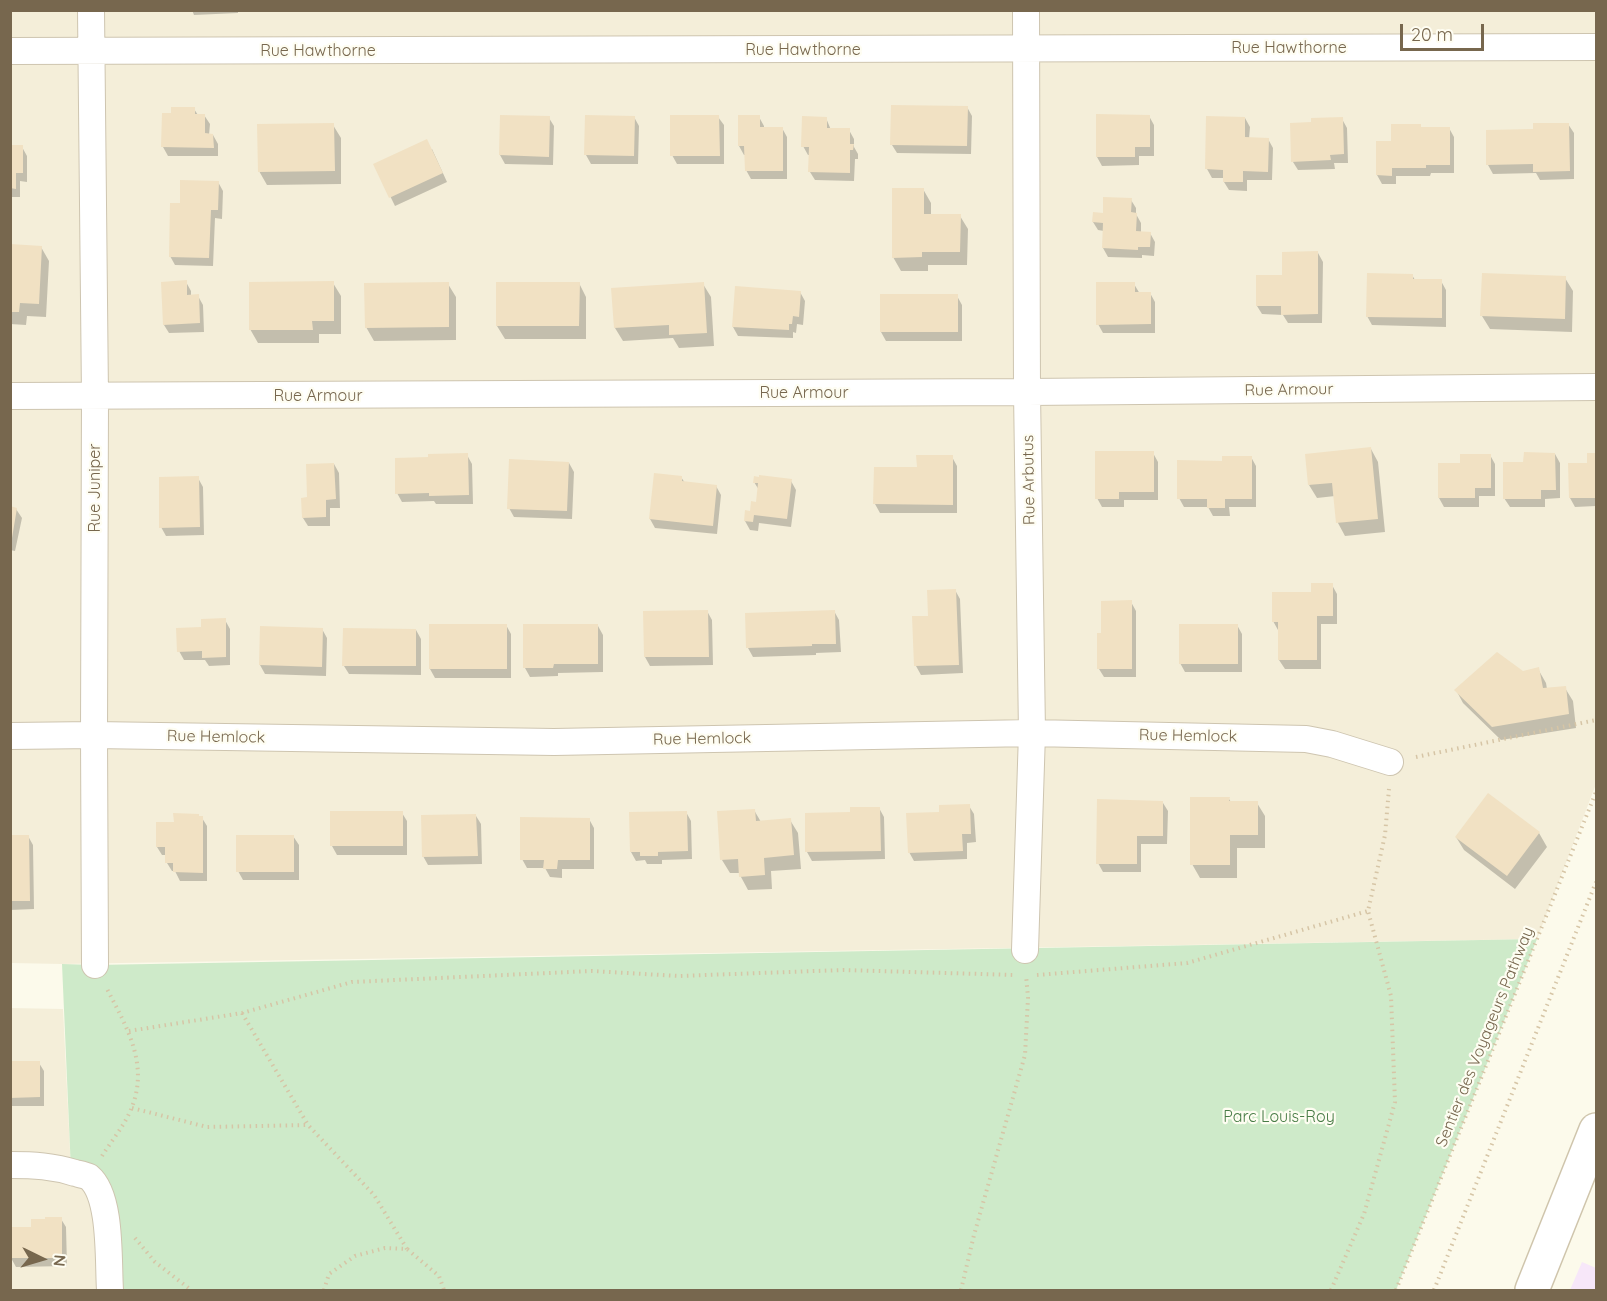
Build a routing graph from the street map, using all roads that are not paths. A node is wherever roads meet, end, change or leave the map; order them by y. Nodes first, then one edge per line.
1 (91, 10) edge
2 (1026, 10) edge
3 (1596, 47) edge
4 (1025, 49) junction
5 (10, 51) edge
6 (91, 52) junction
7 (1596, 387) edge
8 (1028, 392) junction
9 (10, 396) edge
10 (95, 397) junction
11 (1032, 733) junction
12 (94, 735) junction
13 (10, 736) edge
14 (1390, 762) road end
15 (1025, 950) road end
16 (95, 965) road end
17 (1596, 1130) edge
18 (10, 1165) edge
19 (110, 1290) edge
20 (1532, 1290) edge

1 - 6 street, Rue Juniper
2 - 4 street, Rue Arbutus
3 - 4 street, Rue Hawthorne
4 - 6 street, Rue Hawthorne
4 - 8 street, Rue Arbutus
5 - 6 street, Rue Hawthorne
6 - 10 street, Rue Juniper
7 - 8 street, Rue Armour
8 - 10 street, Rue Armour
8 - 11 street, Rue Arbutus
9 - 10 street, Rue Armour
10 - 12 street, Rue Juniper
11 - 12 street, Rue Hemlock
11 - 14 street, Rue Hemlock
11 - 15 street, Rue Arbutus
12 - 13 street, Rue Hemlock
12 - 16 street, Rue Juniper
17 - 20 main road
18 - 19 street

